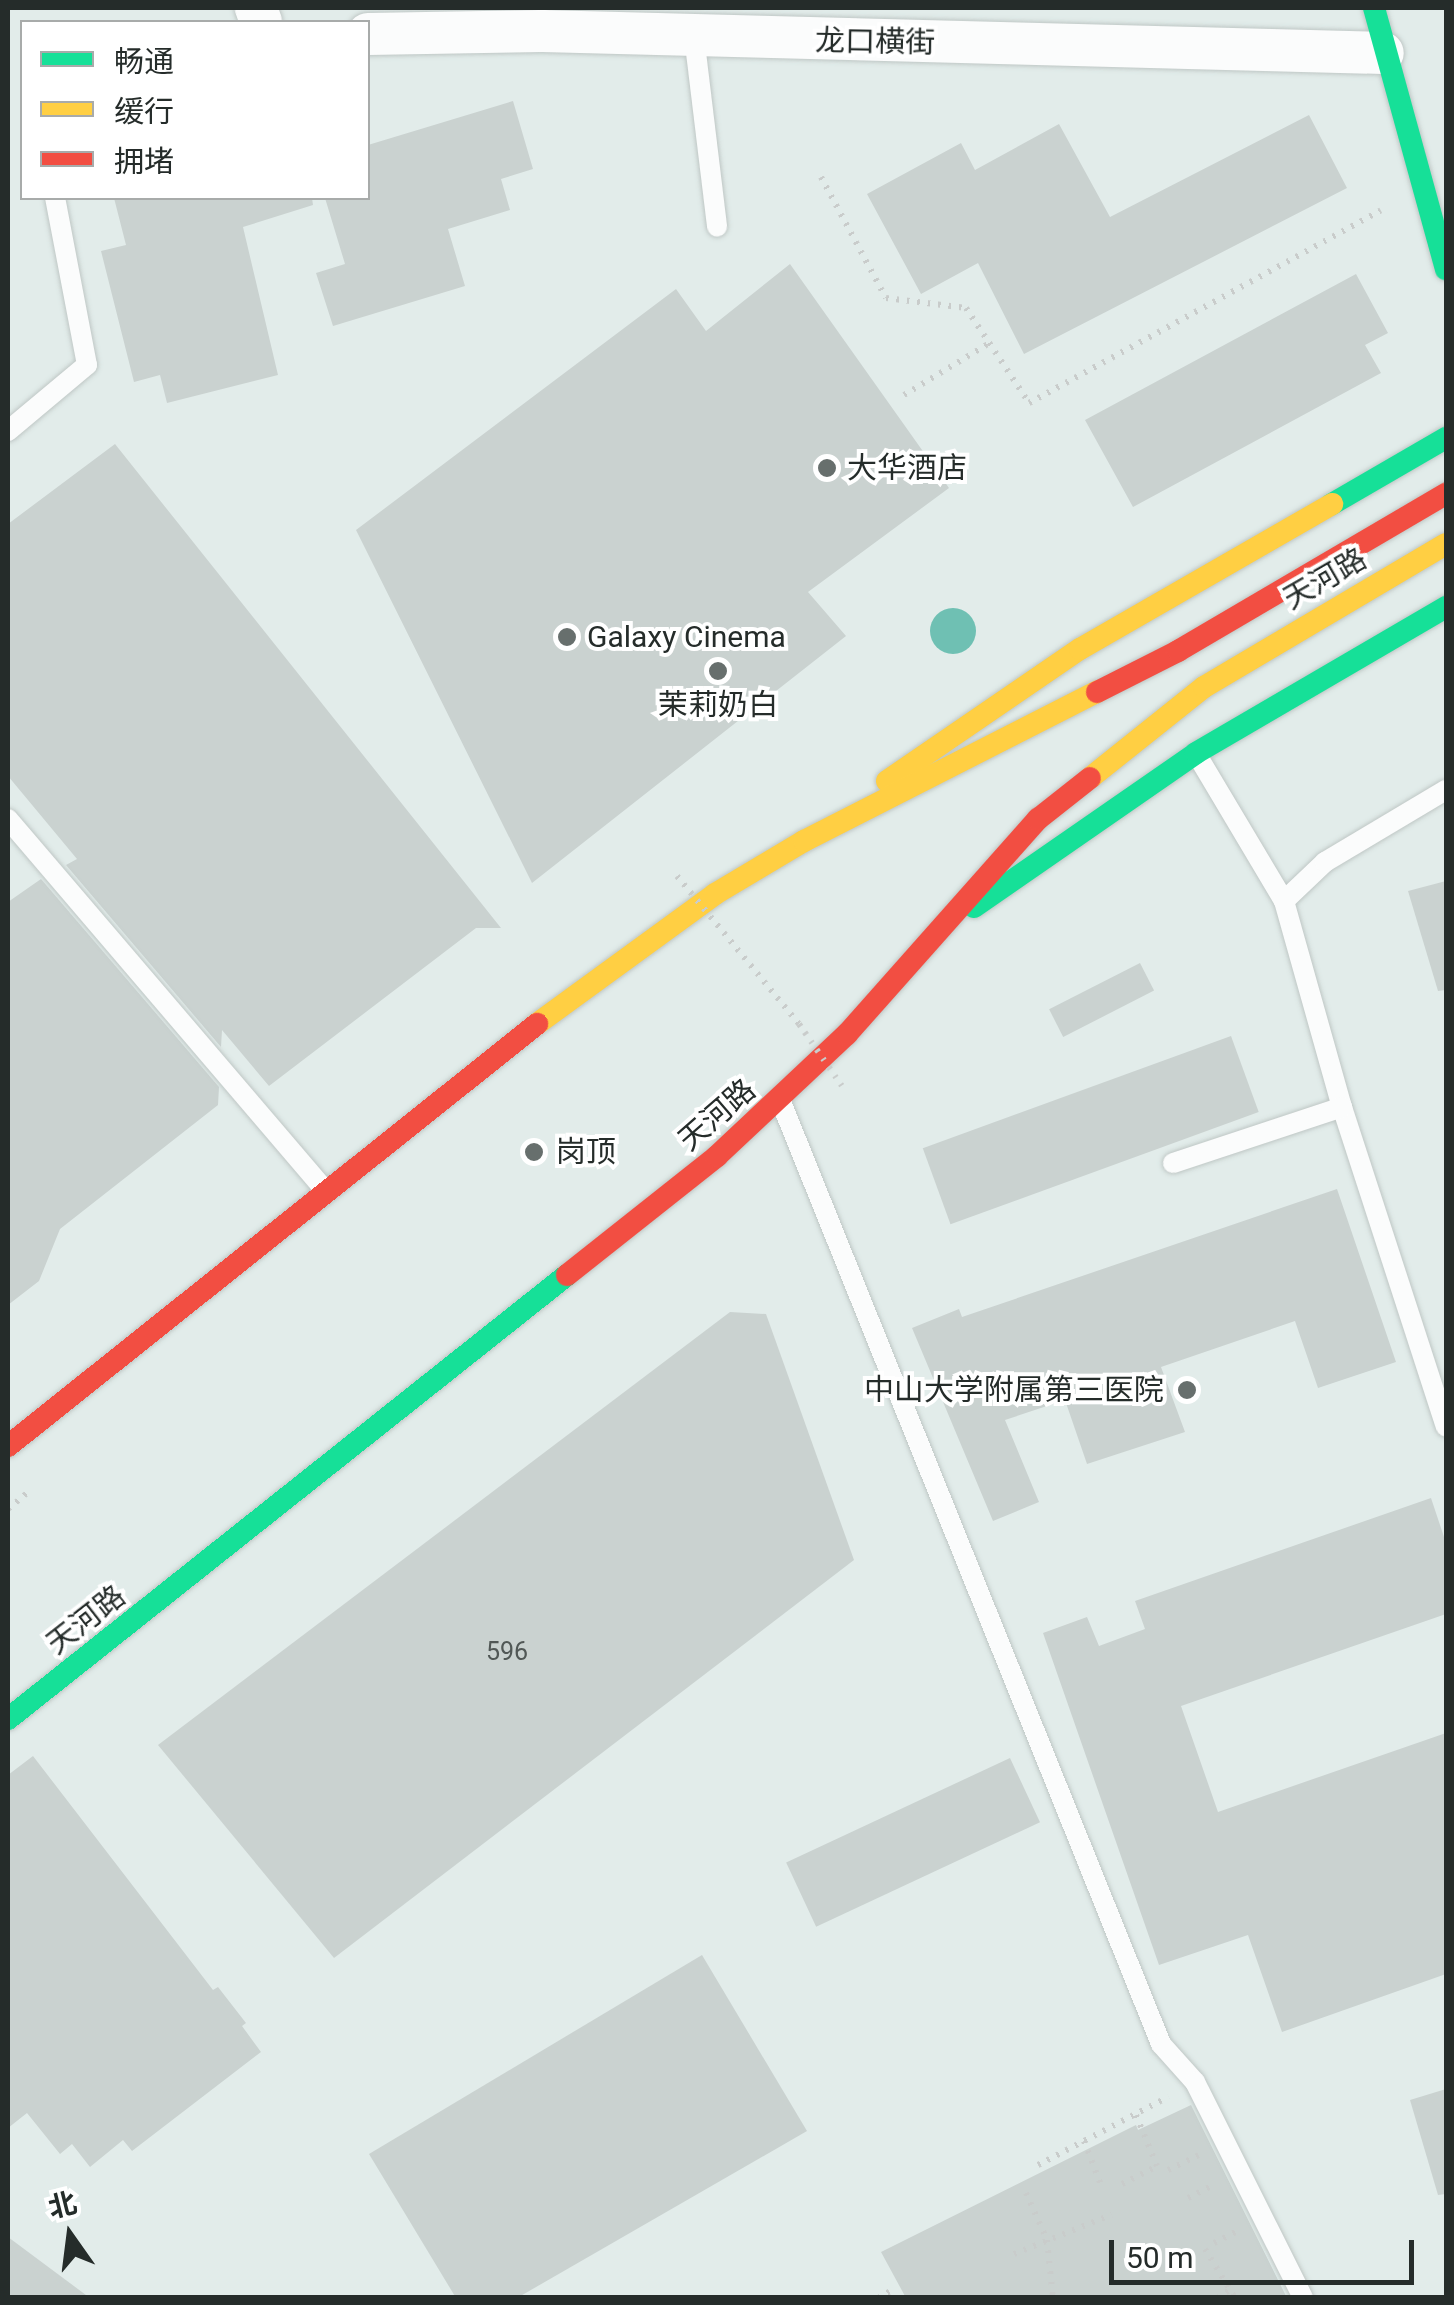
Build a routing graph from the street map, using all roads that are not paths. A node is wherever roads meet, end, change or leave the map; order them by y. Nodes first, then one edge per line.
1 (1374, 8) edge
2 (857, 24) edge
3 (370, 34) edge
4 (694, 36) junction
5 (1383, 53) junction
6 (55, 200) edge
7 (717, 226) dead end
8 (1446, 268) edge
9 (8, 431) edge
10 (1446, 438) edge
11 (1441, 497) edge
12 (1446, 544) edge
13 (1446, 607) edge
14 (1196, 753) junction
15 (1446, 790) edge
16 (8, 819) edge
17 (804, 841) junction
18 (1284, 901) junction
19 (934, 934) junction
20 (780, 1100) junction
21 (1342, 1107) junction
22 (1173, 1162) dead end
23 (325, 1190) junction
24 (1446, 1427) edge
25 (8, 1446) edge
26 (8, 1719) edge
27 (1303, 2298) edge

1 - 5 main road
2 - 4 street, 龙口横街
2 - 5 street, 龙口横街
3 - 4 street, 龙口横街
4 - 7 lane
5 - 8 main road
6 - 9 lane
10 - 17 main road
11 - 17 main road, 天河路
12 - 19 main road, 天河路
13 - 14 main road
14 - 18 lane
14 - 19 main road
15 - 18 lane
16 - 23 lane
17 - 23 main road, 天河路
18 - 21 lane
19 - 20 main road, 天河路
20 - 26 main road, 天河路
20 - 27 lane
21 - 22 lane
21 - 24 lane
23 - 25 main road, 天河路

